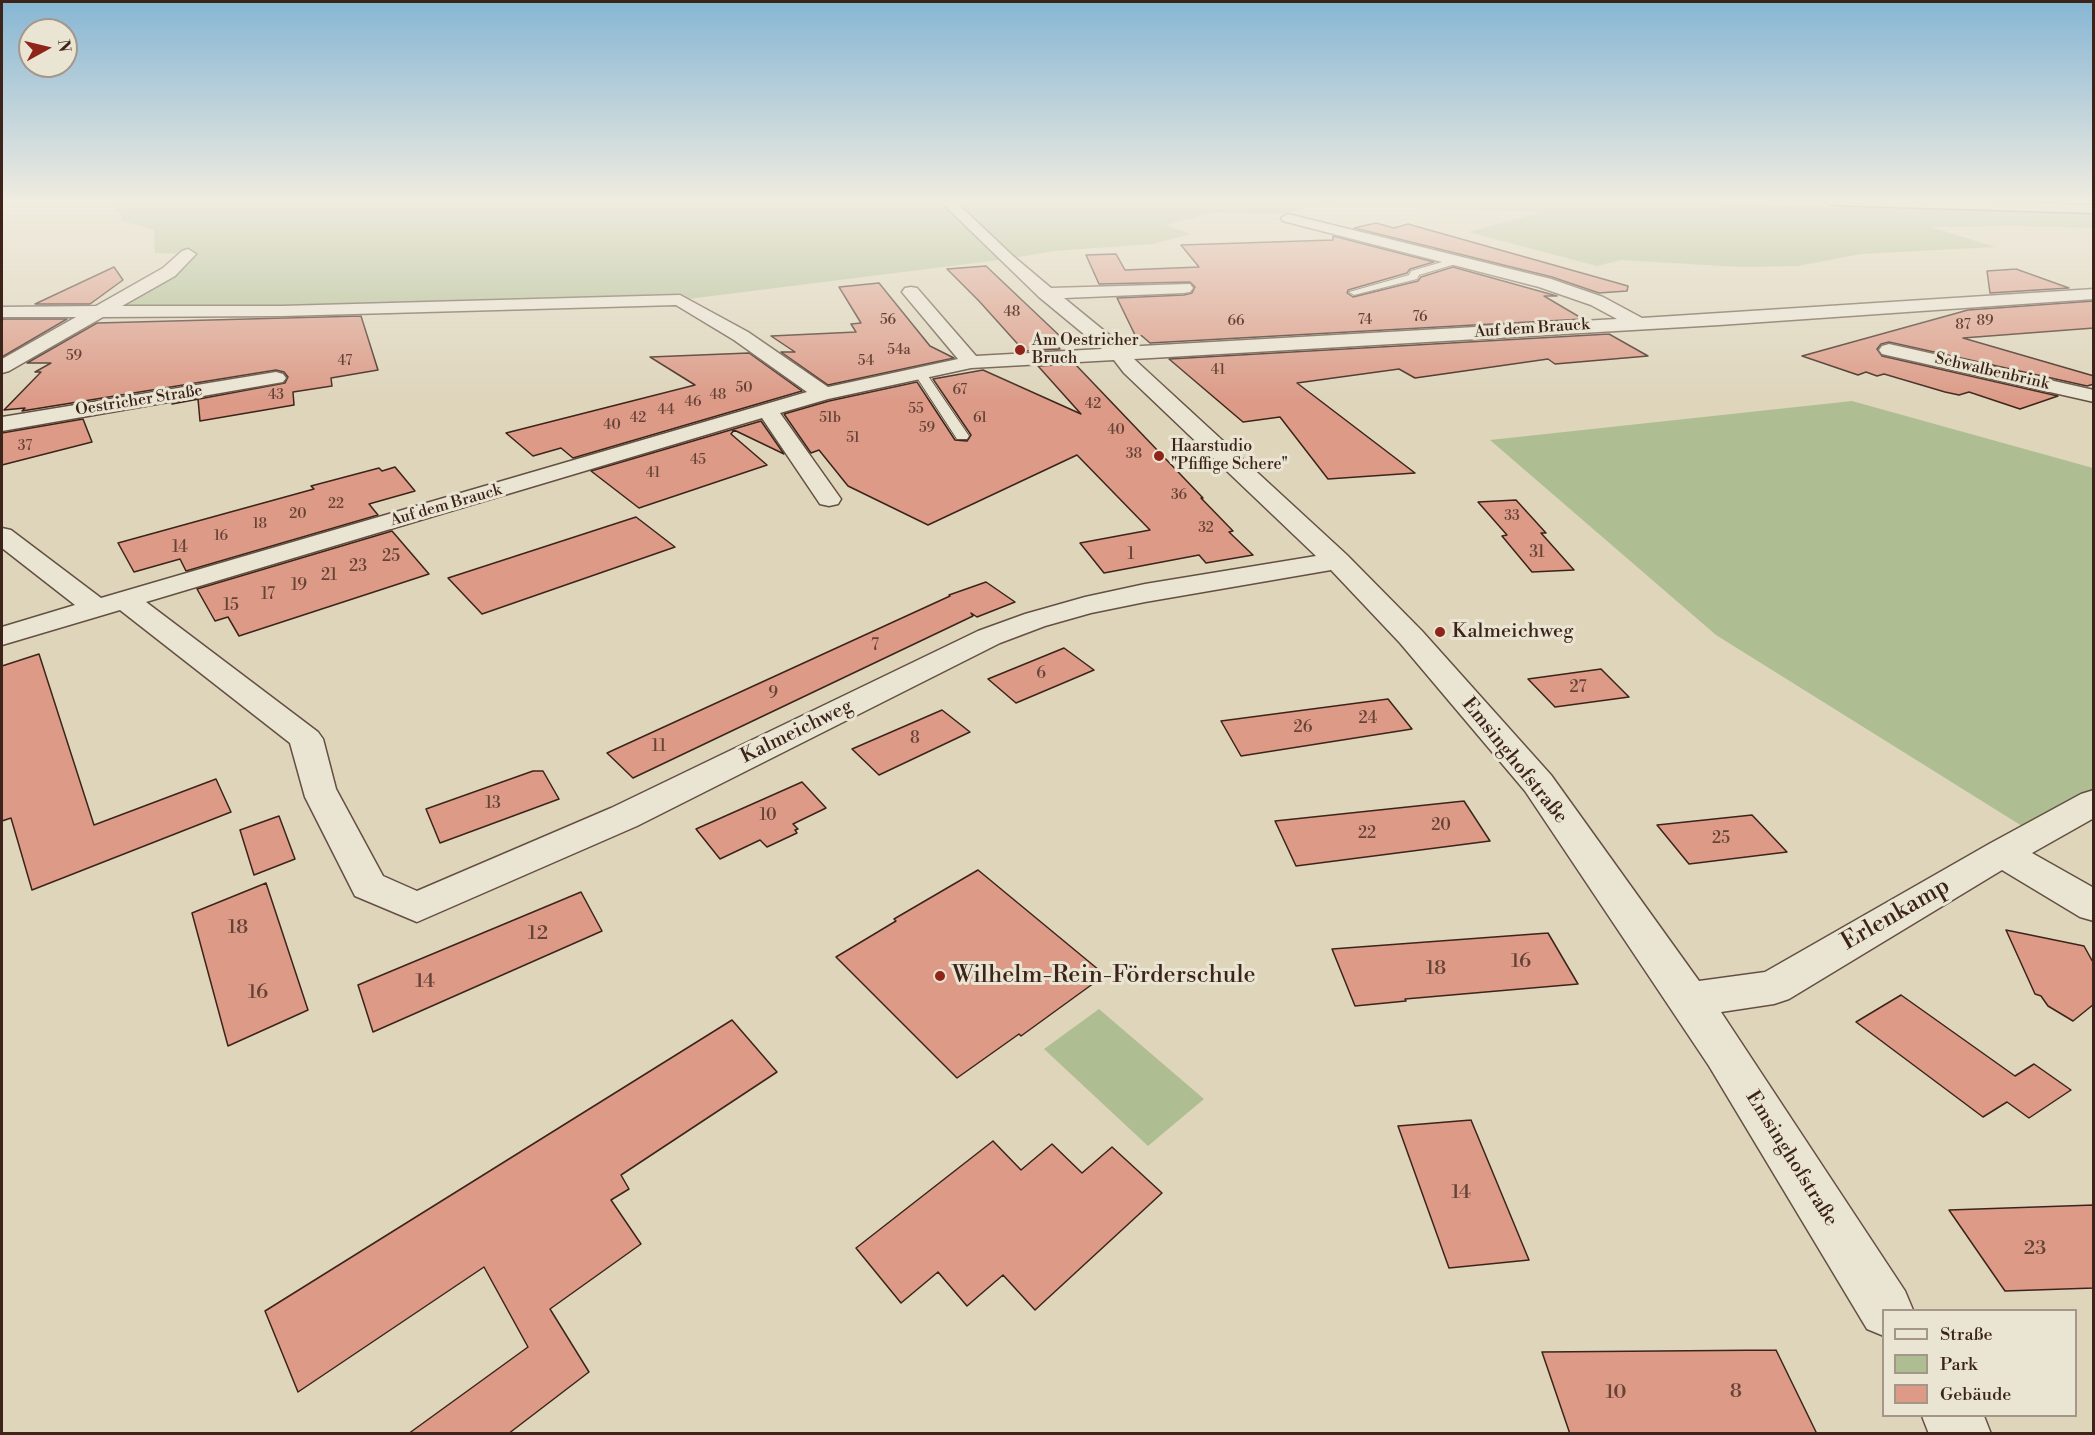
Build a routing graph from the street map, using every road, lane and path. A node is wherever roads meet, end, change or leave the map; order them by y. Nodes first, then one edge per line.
1 (173, 268) edge
2 (1019, 268) edge
3 (1432, 268) edge
4 (1484, 268) edge
5 (1173, 272) dead end
6 (911, 292) dead end
7 (1045, 292) junction
8 (1354, 292) dead end
9 (2094, 294) edge
10 (103, 310) junction
11 (2, 312) edge
12 (1636, 322) junction
13 (1889, 350) dead end
14 (1119, 354) junction
15 (971, 362) junction
16 (2, 367) edge
17 (920, 373) junction
18 (276, 378) dead end
19 (824, 394) junction
20 (2094, 396) edge
21 (767, 410) junction
22 (2, 424) edge
23 (962, 436) dead end
24 (829, 499) dead end
25 (2, 536) edge
26 (1337, 561) junction
27 (111, 604) junction
28 (2, 636) edge
29 (2094, 802) edge
30 (2002, 853) junction
31 (2094, 907) edge
32 (1689, 1000) junction
33 (1885, 1309) edge
34 (1952, 1417) edge
35 (1962, 1434) edge

1 - 10 street
2 - 7 street, Emsinghofstraße
3 - 8 lane
4 - 12 street
5 - 7 street
6 - 15 street
7 - 14 street, Emsinghofstraße
9 - 12 street, Auf dem Brauck
10 - 11 street
10 - 16 street
10 - 19 street
12 - 14 street, Auf dem Brauck
13 - 20 street, Schwalbenbrink
14 - 15 street, Auf dem Brauck
14 - 26 street, Emsinghofstraße
15 - 17 street, Auf dem Brauck
17 - 19 street, Auf dem Brauck
17 - 23 lane
18 - 22 street, Oestricher Straße
19 - 21 street, Auf dem Brauck
21 - 24 street
21 - 27 street, Auf dem Brauck
25 - 27 street
26 - 27 street, Kalmeichweg
26 - 32 street, Emsinghofstraße
27 - 28 street, Auf dem Brauck
29 - 30 street, Erlenkamp
30 - 31 street
30 - 32 street, Erlenkamp
32 - 33 street, Emsinghofstraße
34 - 35 street

